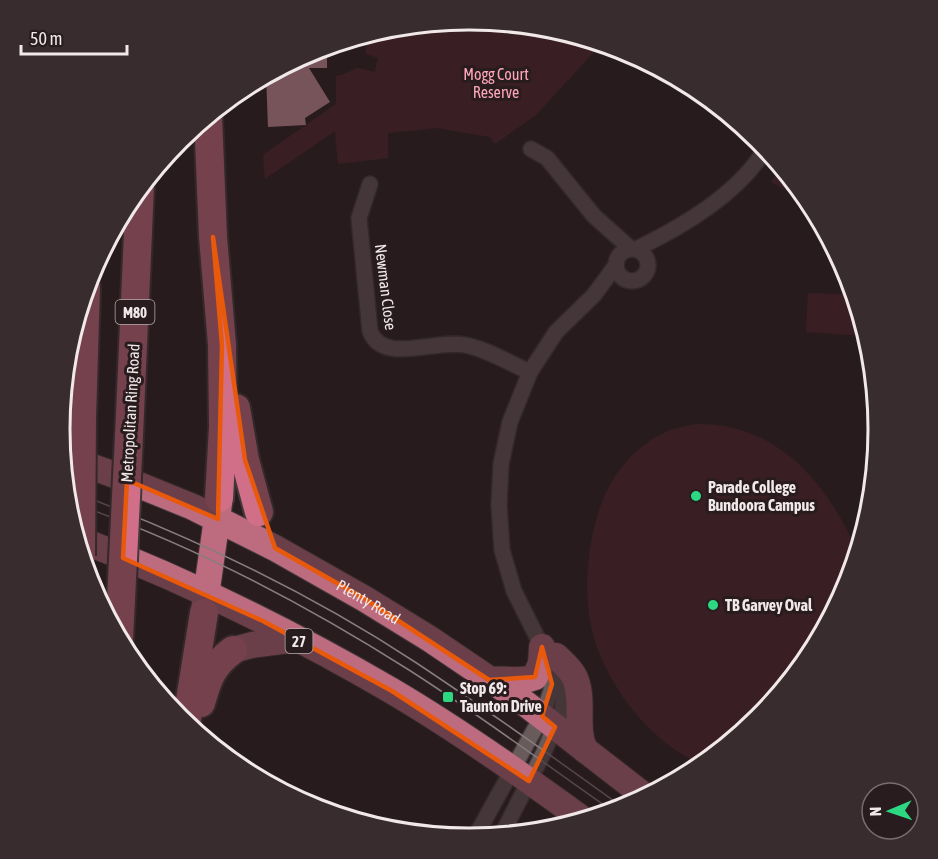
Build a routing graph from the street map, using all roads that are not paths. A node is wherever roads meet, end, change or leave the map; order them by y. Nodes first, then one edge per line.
1 (208, 127) edge
2 (531, 149) dead end
3 (761, 157) edge
4 (370, 184) dead end
5 (139, 205) edge
6 (594, 216) junction
7 (677, 229) junction
8 (213, 237) junction
9 (633, 249) junction
10 (616, 262) junction
11 (647, 264) junction
12 (628, 280) junction
13 (594, 295) junction
14 (85, 320) edge
15 (530, 372) junction
16 (70, 459) edge
17 (219, 508) junction
18 (259, 513) joint
19 (81, 525) edge
20 (86, 543) edge
21 (275, 548) junction
22 (204, 603) junction
23 (120, 623) edge
24 (297, 639) junction
25 (233, 650) joint
26 (549, 651) junction
27 (489, 680) junction
28 (188, 713) edge
29 (198, 722) edge
30 (548, 722) junction
31 (585, 750) junction
32 (514, 785) junction
33 (639, 791) edge
34 (573, 815) edge
35 (503, 827) edge
36 (482, 829) edge

1 - 8 highway
2 - 6 street
3 - 7 street
4 - 15 street, Newman Close
5 - 23 highway, Metropolitan Ring Road / M80, bridge
6 - 9 street
6 - 10 street
7 - 9 street
7 - 11 street
8 - 17 highway
8 - 18 highway
9 - 10 street
9 - 11 street
10 - 12 street
10 - 13 street
11 - 12 street
12 - 13 street
13 - 15 street
14 - 19 highway, bridge
15 - 26 street
16 - 17 highway, Plenty Road
17 - 21 highway, Plenty Road
17 - 22 highway
18 - 21 highway
20 - 22 highway, 27
21 - 27 highway, Plenty Road
22 - 24 highway, 27
22 - 28 highway
24 - 25 highway
24 - 32 highway, 27
25 - 29 highway
26 - 27 highway
26 - 30 street
26 - 31 highway
27 - 30 highway, Plenty Road
30 - 31 highway, Plenty Road
30 - 32 street
31 - 33 highway, Plenty Road
32 - 34 highway, 27
32 - 35 street
32 - 36 street

